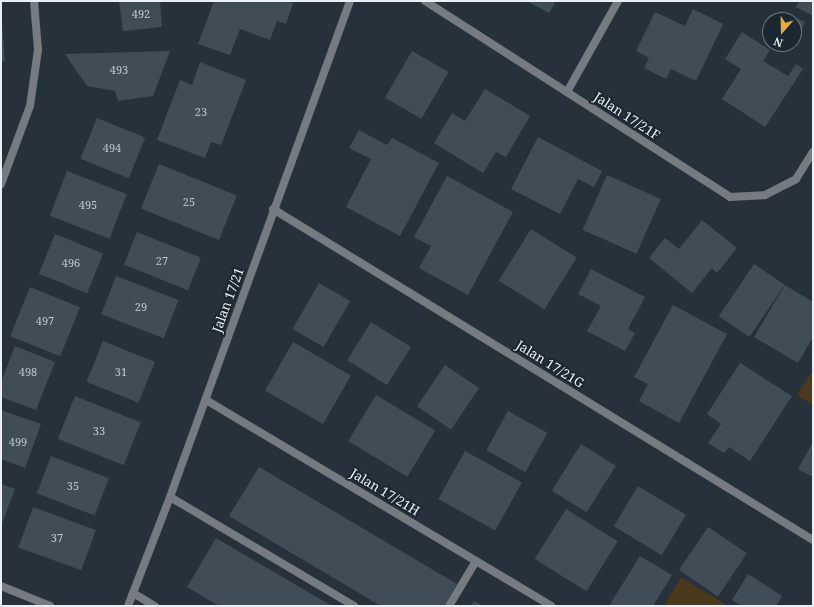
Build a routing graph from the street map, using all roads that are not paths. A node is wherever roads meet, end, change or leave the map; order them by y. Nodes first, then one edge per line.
1 (34, 1) edge
2 (350, 1) edge
3 (425, 1) edge
4 (618, 1) edge
5 (567, 92) junction
6 (813, 152) edge
7 (1, 184) edge
8 (274, 209) junction
9 (206, 400) junction
10 (170, 497) junction
11 (813, 540) edge
12 (476, 561) junction
13 (1, 586) edge
14 (133, 593) junction
15 (50, 606) edge
16 (128, 606) edge
17 (155, 606) edge
18 (354, 606) edge
19 (449, 606) edge
20 (551, 606) edge

1 - 7 street
2 - 8 street, Jalan 17/21
3 - 5 street, Jalan 17/21F
4 - 5 street
5 - 6 street, Jalan 17/21F
8 - 9 street, Jalan 17/21
8 - 11 street, Jalan 17/21G
9 - 10 street, Jalan 17/21
9 - 12 street, Jalan 17/21H
10 - 14 street, Jalan 17/21
10 - 18 street
12 - 19 street
12 - 20 street, Jalan 17/21H
13 - 15 street
14 - 16 street, Jalan 17/21
14 - 17 street

